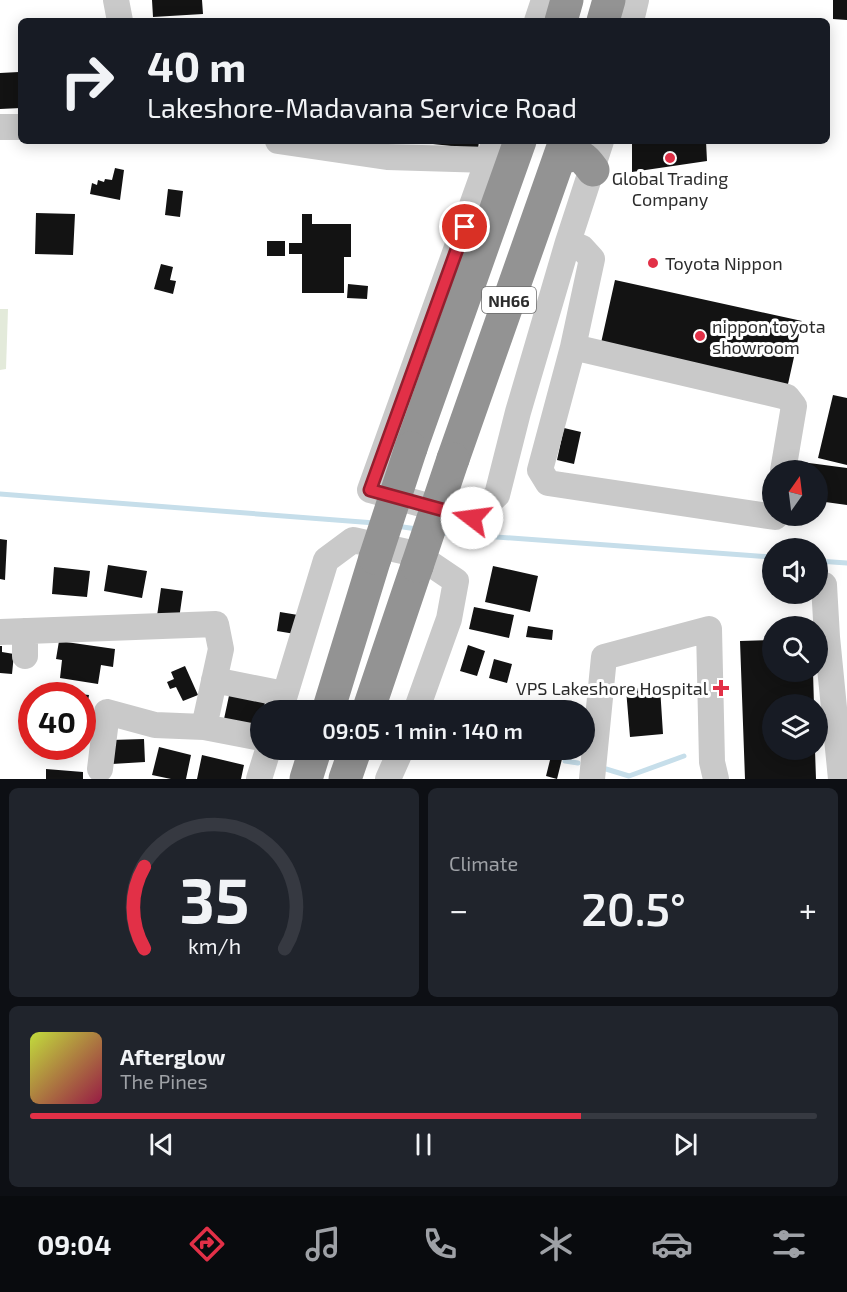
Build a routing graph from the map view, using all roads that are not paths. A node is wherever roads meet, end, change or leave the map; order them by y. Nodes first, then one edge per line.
1 (116, 0) edge
2 (544, 0) edge
3 (567, 0) edge
4 (609, 0) edge
5 (636, 0) edge
6 (119, 18) edge
7 (538, 18) edge
8 (562, 18) edge
9 (604, 18) edge
10 (632, 18) edge
11 (0, 127) edge
12 (18, 127) edge
13 (297, 144) edge
14 (519, 144) edge
15 (562, 150) edge
16 (492, 151) edge
17 (597, 156) edge
18 (568, 242) junction
19 (573, 347) junction
20 (785, 460) edge
21 (762, 515) edge
22 (825, 604) edge
23 (0, 632) edge
24 (214, 680) junction
25 (276, 700) edge
26 (283, 700) edge
27 (331, 700) edge
28 (372, 700) edge
29 (420, 700) edge
30 (204, 727) junction
31 (250, 736) edge
32 (265, 760) edge
33 (312, 760) edge
34 (352, 760) edge
35 (397, 760) edge
36 (100, 769) dead end
37 (259, 779) edge
38 (306, 779) edge
39 (345, 779) edge
40 (388, 779) edge
41 (592, 779) edge
42 (716, 779) edge
43 (841, 779) edge

1 - 6 street
2 - 7 street
3 - 8 highway
4 - 9 highway
5 - 10 street
11 - 12 street
13 - 16 street
14 - 27 highway, NH66, bridge
15 - 17 highway
15 - 28 highway, NH66, bridge
16 - 18 street
17 - 18 street
18 - 19 street
19 - 20 street
19 - 21 street
22 - 43 street
23 - 24 street
24 - 25 street
24 - 30 street
26 - 29 street
30 - 31 street
30 - 36 street
32 - 37 street
33 - 38 highway
34 - 39 highway
35 - 40 street
41 - 42 street

